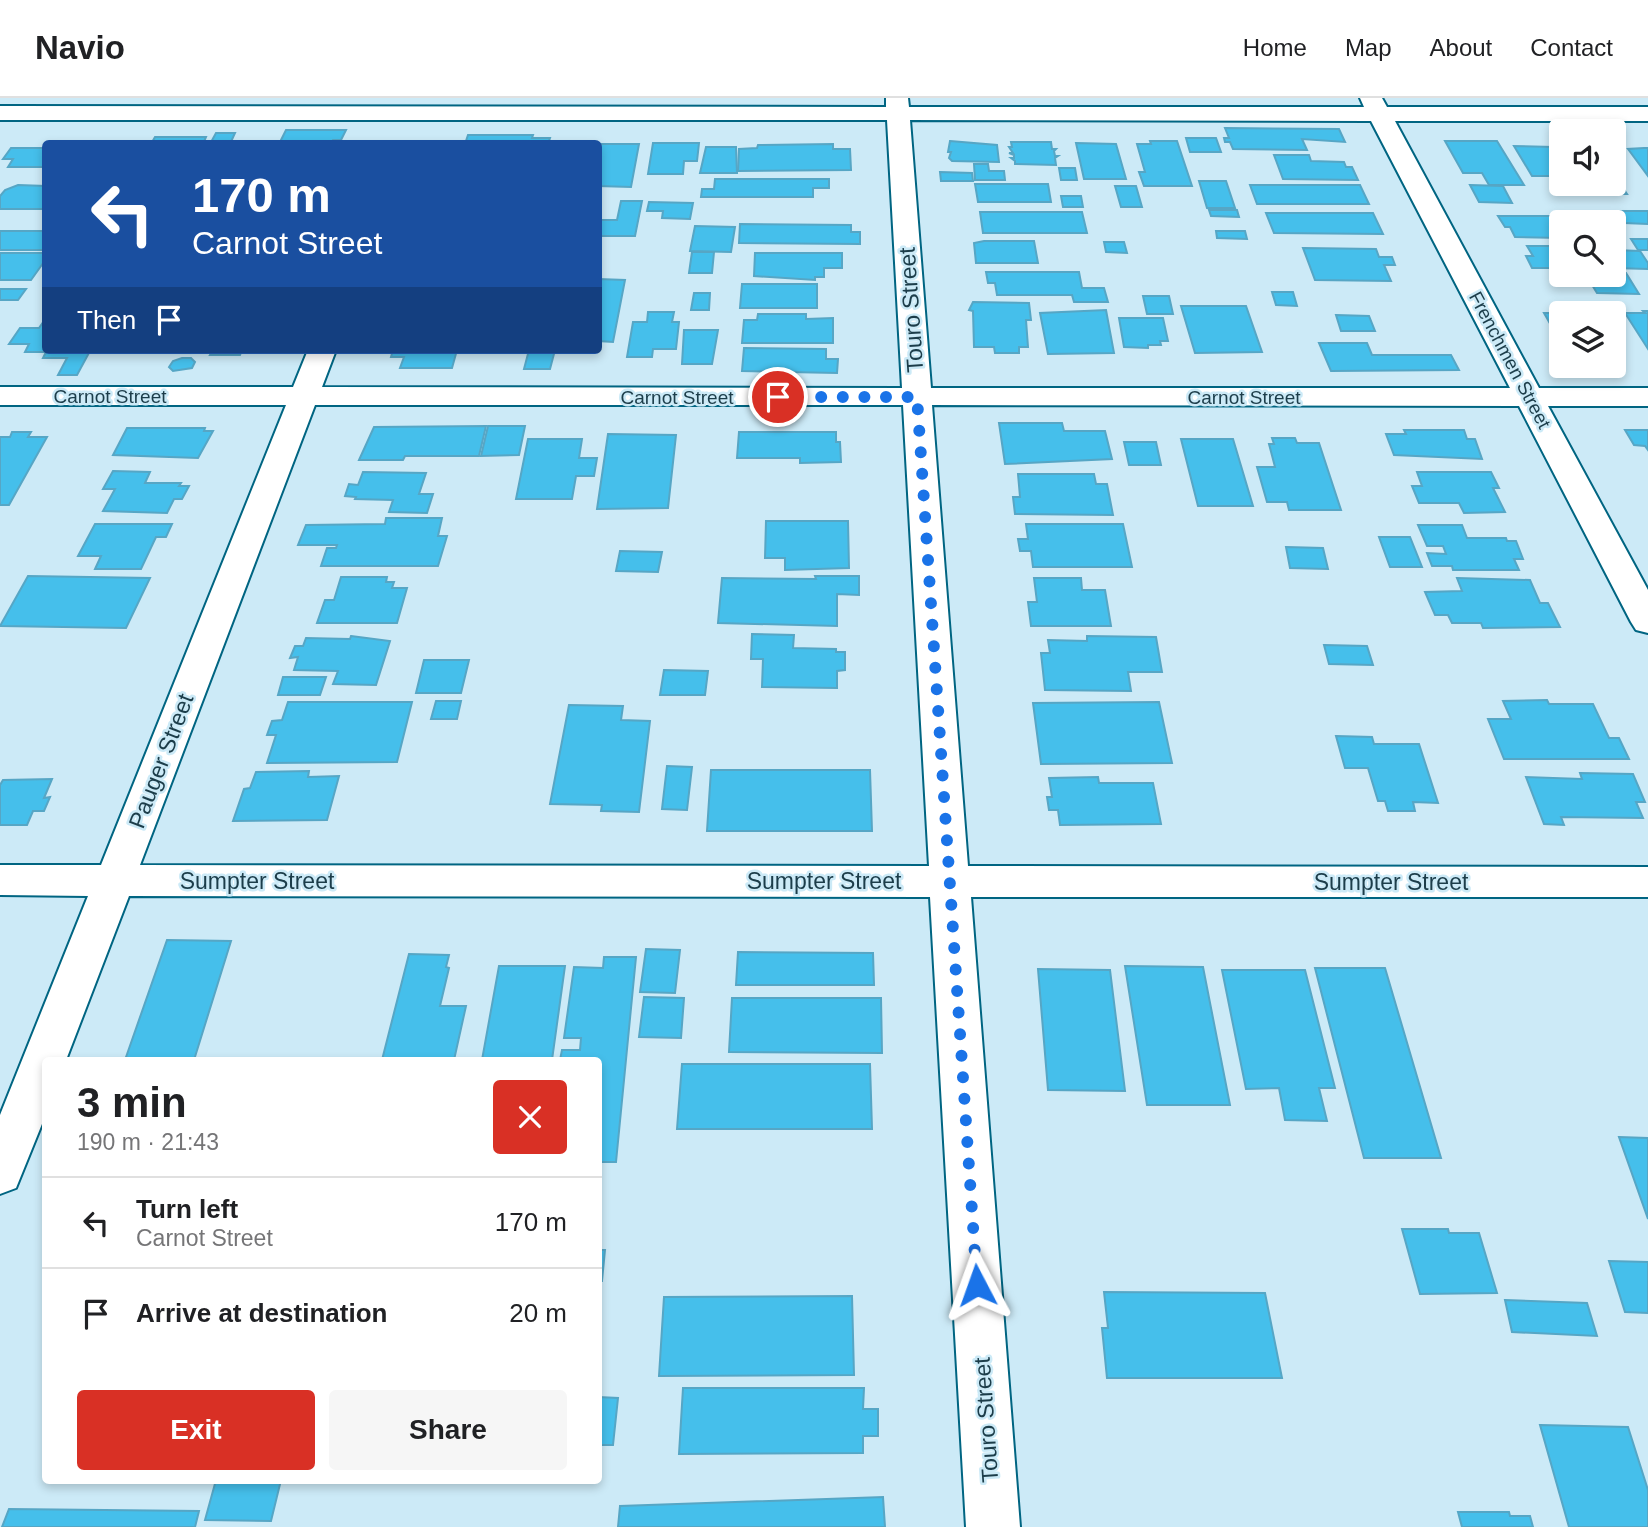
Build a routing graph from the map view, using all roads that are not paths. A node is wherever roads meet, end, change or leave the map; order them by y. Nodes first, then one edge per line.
1 (897, 106) edge
2 (1375, 106) edge
3 (0, 113) edge
4 (1648, 114) edge
5 (413, 115) edge
6 (319, 354) edge
7 (0, 396) edge
8 (303, 396) junction
9 (917, 397) junction
10 (1529, 397) junction
11 (1648, 397) edge
12 (1648, 622) edge
13 (0, 880) edge
14 (114, 881) junction
15 (950, 881) junction
16 (1648, 882) edge
17 (45, 1057) edge
18 (42, 1065) edge
19 (0, 1173) edge
20 (993, 1527) edge

1 - 2 street
1 - 5 street
1 - 9 street, Touro Street
2 - 4 street
2 - 10 street, Frenchmen Street
3 - 5 street
6 - 8 street, Pauger Street
7 - 8 street, Carnot Street
8 - 9 street, Carnot Street
8 - 14 street, Pauger Street
9 - 10 street, Carnot Street
9 - 15 street, Touro Street
10 - 11 street, Carnot Street
10 - 12 street, Frenchmen Street
13 - 14 street, Sumpter Street
14 - 15 street, Sumpter Street
14 - 17 street, Pauger Street
15 - 16 street, Sumpter Street
15 - 20 street, Touro Street
18 - 19 street, Pauger Street

